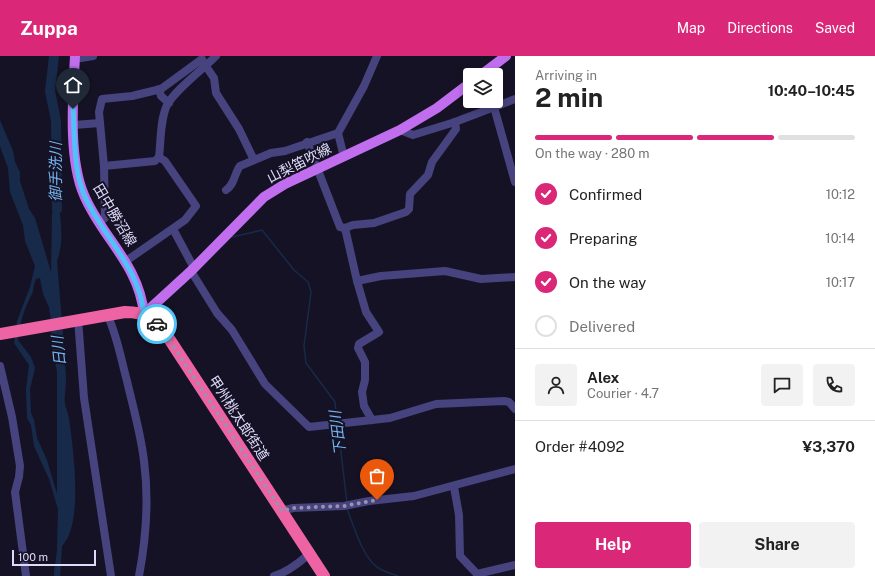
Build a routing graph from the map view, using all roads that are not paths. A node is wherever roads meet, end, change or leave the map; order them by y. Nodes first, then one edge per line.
1 (93, 56) edge
2 (216, 56) edge
3 (377, 56) edge
4 (506, 56) edge
5 (75, 58) edge
6 (203, 60) edge
7 (490, 68) edge
8 (463, 88) edge
9 (159, 90) junction
10 (515, 98) edge
11 (169, 103) junction
12 (503, 103) edge
13 (491, 108) edge
14 (494, 108) edge
15 (455, 122) junction
16 (100, 123) junction
17 (74, 125) junction
18 (400, 130) junction
19 (338, 133) junction
20 (307, 142) junction
21 (344, 156) junction
22 (159, 158) junction
23 (254, 160) junction
24 (104, 166) junction
25 (318, 168) junction
26 (515, 182) edge
27 (226, 190) dead end
28 (100, 222) junction
29 (345, 228) junction
30 (173, 229) junction
31 (126, 262) junction
32 (192, 269) junction
33 (515, 276) edge
34 (357, 281) junction
35 (107, 314) junction
36 (144, 314) junction
37 (78, 319) junction
38 (0, 334) edge
39 (0, 366) edge
40 (515, 409) edge
41 (372, 420) junction
42 (515, 469) edge
43 (454, 487) junction
44 (282, 511) junction
45 (309, 554) junction
46 (515, 565) edge
47 (478, 575) edge
48 (26, 576) edge
49 (111, 576) edge
50 (139, 576) edge
51 (274, 576) edge
52 (324, 576) edge

1 - 5 street
2 - 6 street
3 - 19 street
4 - 7 main road
5 - 17 main road, 田中勝沼線
6 - 9 street
6 - 11 street
6 - 23 street
8 - 18 main road, 山梨笛吹線
9 - 11 street
9 - 16 street
10 - 12 street
11 - 22 street
13 - 15 street
14 - 26 street
15 - 18 street
15 - 29 street
16 - 17 street
16 - 24 street
17 - 28 main road, 田中勝沼線
18 - 21 main road, 山梨笛吹線
19 - 20 street
19 - 21 street
20 - 23 street
20 - 25 street
21 - 25 main road, 山梨笛吹線
22 - 24 street
22 - 30 street
23 - 27 street
24 - 28 street
25 - 29 street
25 - 32 main road, 山梨笛吹線
28 - 31 main road, 田中勝沼線
29 - 34 street
30 - 31 street
30 - 32 street
31 - 36 main road, 田中勝沼線
32 - 36 main road, 山梨笛吹線
32 - 41 street
33 - 34 street
34 - 41 street
35 - 36 highway
35 - 37 highway
35 - 50 street
36 - 44 highway, 甲州桃太郎街道
37 - 38 highway
37 - 49 street
39 - 48 street
40 - 41 street
42 - 43 street
43 - 44 street
43 - 47 street
44 - 45 highway, 甲州桃太郎街道
45 - 51 street
45 - 52 highway, 甲州桃太郎街道
46 - 47 street

